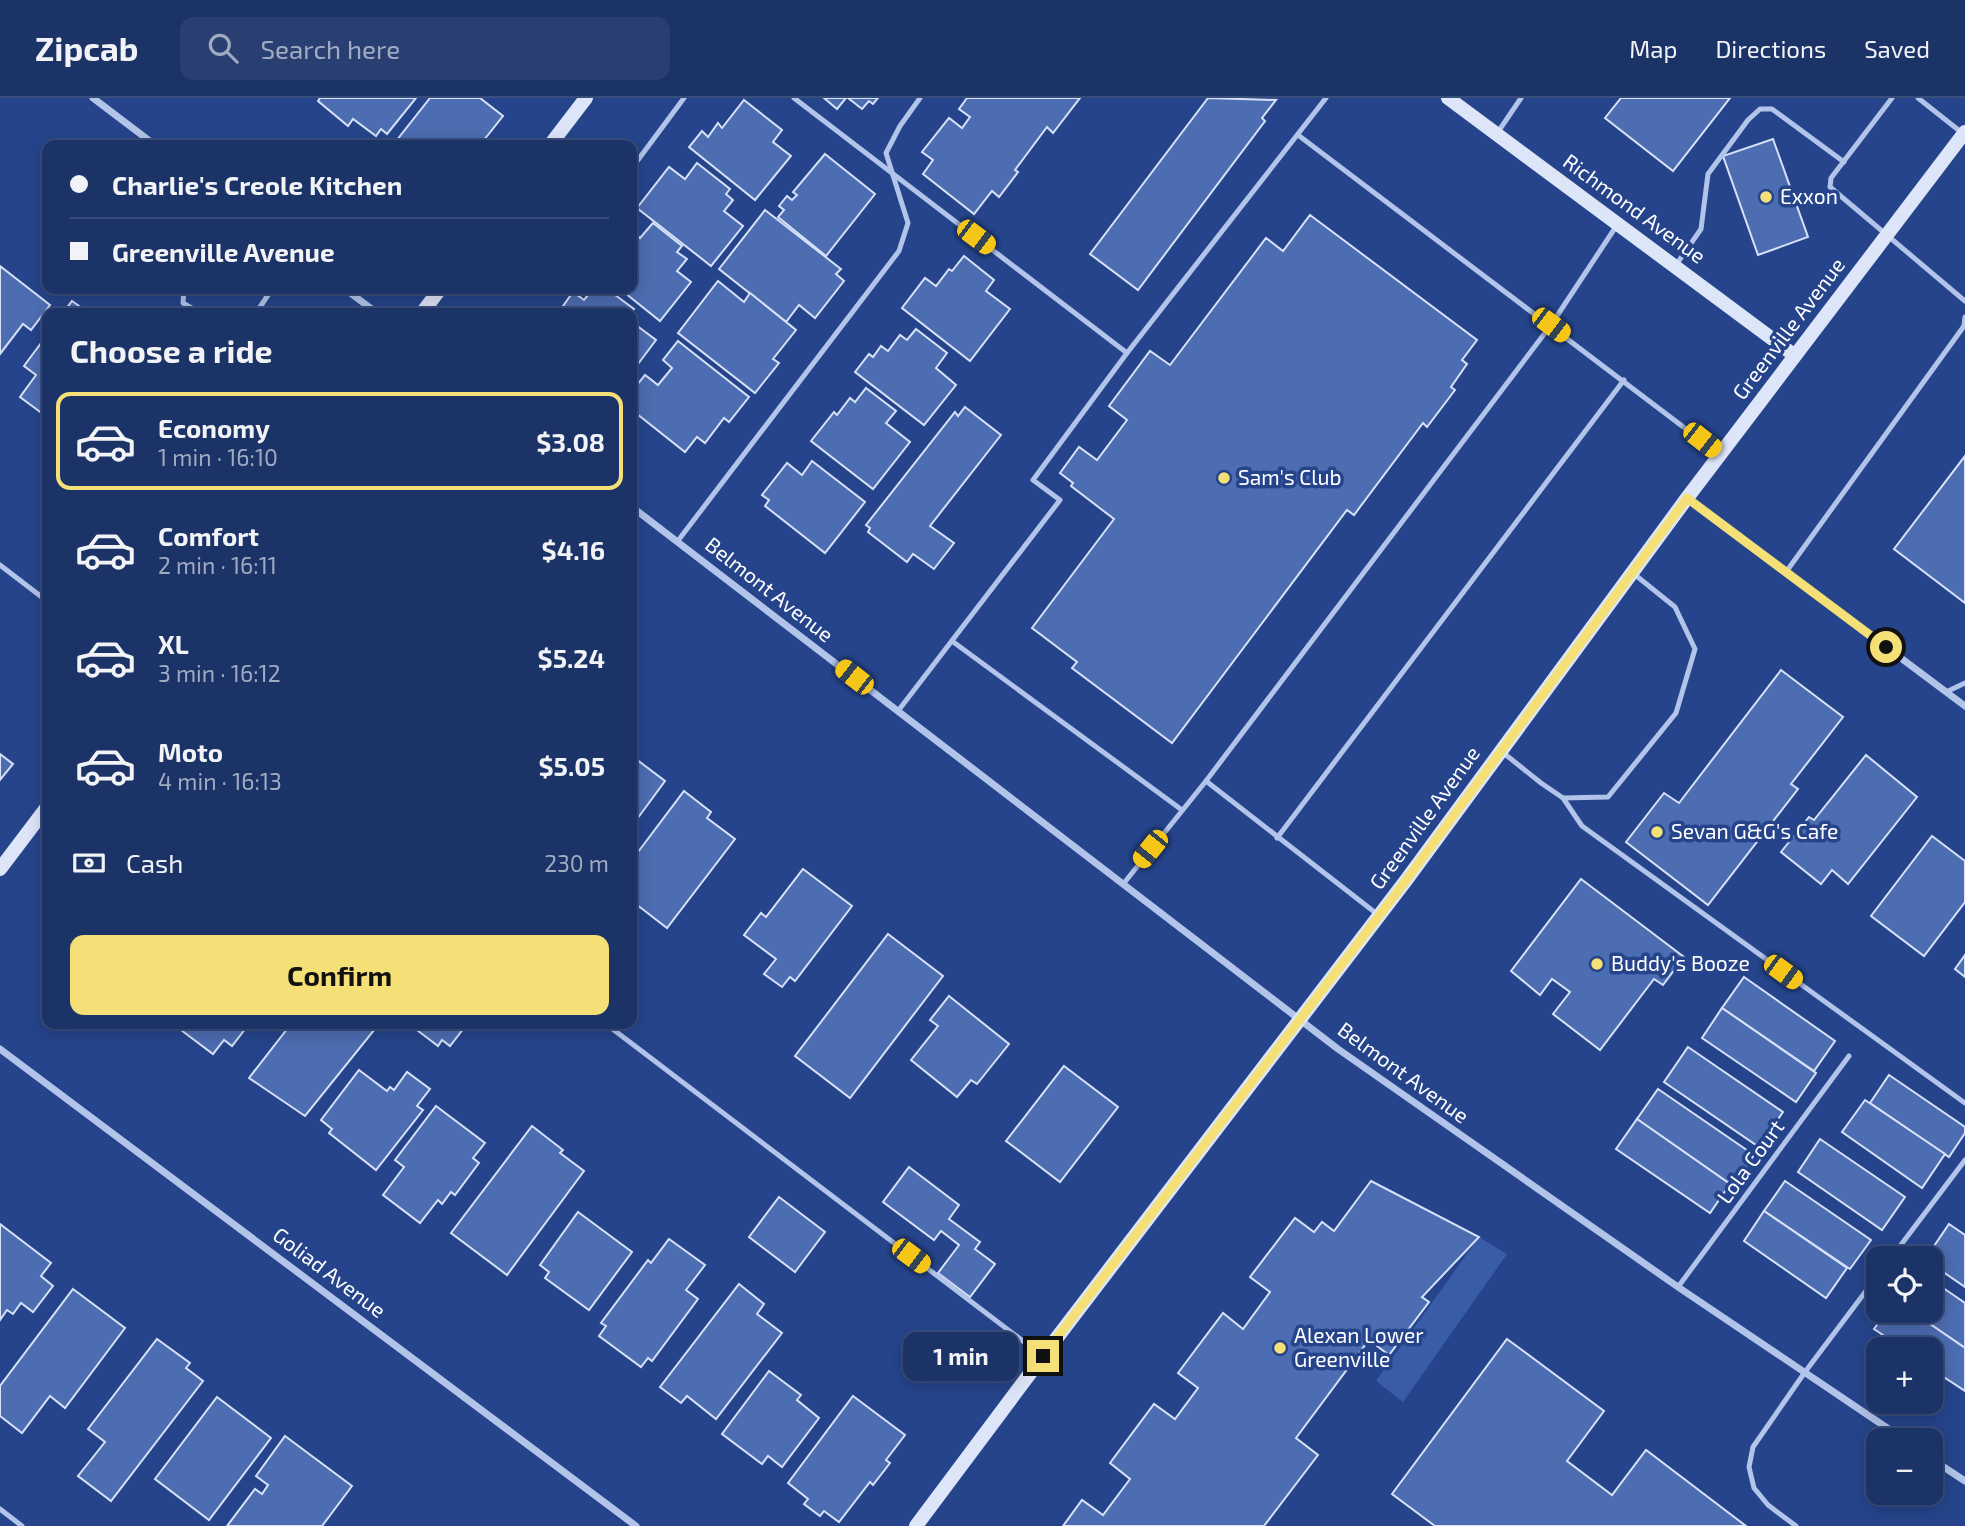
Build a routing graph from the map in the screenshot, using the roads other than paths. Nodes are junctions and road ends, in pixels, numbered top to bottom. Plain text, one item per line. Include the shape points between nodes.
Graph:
1 (93, 98) edge
2 (586, 98) edge
3 (684, 98) edge
4 (793, 98) edge
5 (920, 98) edge
6 (1326, 98) edge
7 (1448, 98) edge
8 (1521, 98) edge
9 (1892, 98) edge
10 (1918, 98) edge
11 (1964, 133) edge
12 (1497, 134) junction
13 (1298, 135) junction
14 (148, 140) edge
15 (554, 140) edge
16 (637, 161) edge
17 (1844, 162) junction
18 (890, 170) junction
19 (1618, 224) junction
20 (1886, 235) junction
21 (1675, 266) junction
22 (184, 294) edge
23 (352, 294) edge
24 (1965, 301) edge
25 (192, 308) edge
26 (370, 308) edge
27 (1965, 317) edge
28 (1551, 325) junction
29 (1127, 353) junction
30 (1794, 355) junction
31 (1624, 380) junction
32 (1720, 454) junction
33 (1687, 498) junction
34 (637, 511) edge
35 (677, 542) junction
36 (0, 565) edge
37 (1786, 572) junction
38 (1632, 573) junction
39 (42, 596) edge
40 (952, 641) junction
41 (1965, 683) edge
42 (1947, 692) junction
43 (1965, 706) edge
44 (898, 711) junction
45 (1501, 751) junction
46 (1206, 781) junction
47 (1563, 798) junction
48 (1182, 810) junction
49 (42, 814) edge
50 (1278, 838) junction
51 (0, 870) edge
52 (1124, 883) junction
53 (1379, 916) junction
54 (1301, 1020) junction
55 (613, 1029) edge
56 (0, 1049) edge
57 (1849, 1056) dead end
58 (1965, 1103) edge
59 (1965, 1160) edge
60 (1900, 1246) edge
61 (1678, 1287) junction
62 (1866, 1291) edge
63 (1043, 1356) junction
64 (1805, 1372) junction
65 (1887, 1428) edge
66 (1943, 1467) edge
67 (1965, 1481) edge
68 (0, 1509) edge
69 (22, 1526) edge
70 (636, 1526) edge
71 (916, 1526) edge
72 (1796, 1526) edge

1 - 14 street
2 - 15 main road
3 - 16 lane
4 - 18 lane
5 - 18 lane via 886,153
6 - 13 lane
7 - 12 main road, Richmond Avenue
8 - 12 lane
9 - 17 lane
10 - 11 lane
11 - 20 main road, Greenville Avenue
12 - 19 main road, Richmond Avenue
13 - 28 lane
13 - 29 lane
17 - 20 lane via 1830,187
17 - 21 lane via 1772,109 1760,109 1708,174 1702,229
18 - 29 lane
18 - 35 lane via 908,223 899,251
19 - 21 main road, Richmond Avenue
19 - 28 lane
20 - 24 lane
20 - 30 main road, Greenville Avenue
21 - 30 main road, Richmond Avenue
22 - 25 lane via 183,303
23 - 26 street
27 - 37 lane via 1964,326
28 - 31 lane
28 - 46 lane
29 - 40 lane via 1033,480 1060,500
30 - 32 main road, Greenville Avenue
31 - 32 lane
31 - 50 lane
32 - 33 main road, Greenville Avenue
33 - 37 street
33 - 38 main road, Greenville Avenue
34 - 35 street, Belmont Avenue
35 - 44 street, Belmont Avenue
36 - 39 lane
37 - 42 street
38 - 45 main road, Greenville Avenue
38 - 47 lane via 1675,607 1695,649 1676,713 1608,797
40 - 44 lane
40 - 48 lane
41 - 42 lane
42 - 43 street
44 - 52 street, Belmont Avenue
45 - 47 lane
45 - 53 main road, Greenville Avenue
46 - 48 lane
46 - 50 lane
47 - 58 lane via 1582,827
48 - 52 lane
49 - 51 main road
50 - 53 lane
52 - 54 street, Belmont Avenue
53 - 54 main road, Greenville Avenue
54 - 61 street, Belmont Avenue
54 - 63 main road, Greenville Avenue
55 - 63 lane
56 - 70 street, Goliad Avenue
57 - 61 lane, Lola Court
59 - 60 lane
61 - 64 street, Belmont Avenue
62 - 64 lane
63 - 71 main road, Greenville Avenue
64 - 65 street, Belmont Avenue
64 - 72 lane via 1754,1447 1749,1467 1754,1488
66 - 67 street
68 - 69 lane

